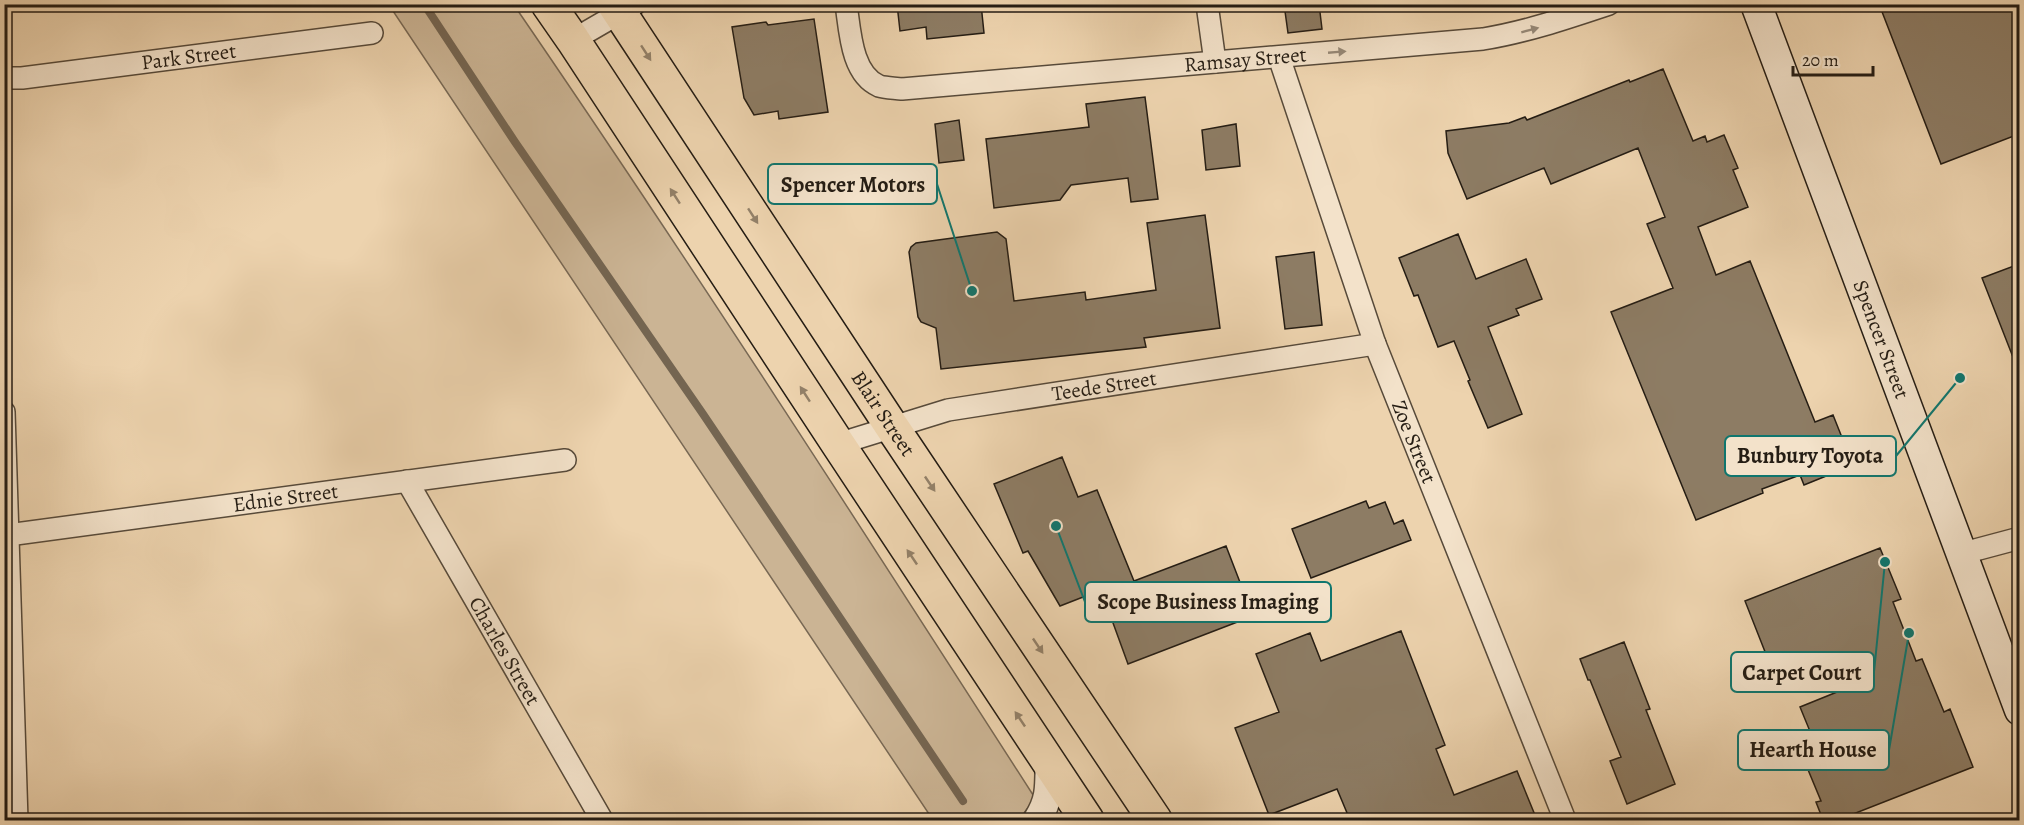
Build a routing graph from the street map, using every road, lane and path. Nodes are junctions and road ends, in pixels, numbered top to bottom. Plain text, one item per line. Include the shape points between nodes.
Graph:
1 (548, 4) edge
2 (846, 4) edge
3 (1207, 4) edge
4 (1609, 4) edge
5 (1756, 4) edge
6 (623, 7) edge
7 (372, 33) dead end
8 (573, 40) junction
9 (1279, 57) junction
10 (1215, 62) junction
11 (4, 78) edge
12 (1375, 344) junction
13 (4, 412) edge
14 (892, 427) junction
15 (838, 444) junction
16 (565, 460) dead end
17 (407, 481) junction
18 (8, 536) junction
19 (2019, 538) edge
20 (1960, 554) junction
21 (2019, 710) edge
22 (1049, 763) junction
23 (1144, 817) edge
24 (17, 820) edge
25 (602, 820) edge
26 (1037, 820) edge
27 (1088, 820) edge
28 (1565, 820) edge

1 - 8 main road
2 - 10 street, Ramsay Street via 861,70 879,86 902,89
3 - 10 street
9 -> 4 street, Ramsay Street via 1511,35
5 - 20 main road, Spencer Street
6 - 8 street
6 -> 14 main road, Blair Street
7 - 11 street, Park Street
15 -> 8 main road
9 - 10 street, Ramsay Street
9 - 12 street, Zoe Street
12 - 14 street, Teede Street via 948,410
12 - 28 street, Zoe Street
13 - 18 street
14 - 15 street, Teede Street
14 -> 23 main road, Blair Street
22 -> 15 main road
16 - 17 street, Ednie Street
17 - 18 street, Ednie Street
17 - 25 street, Charles Street
18 - 24 street
19 - 20 street
20 - 21 main road, Spencer Street
22 - 26 street via 1047,799
22 - 27 main road

